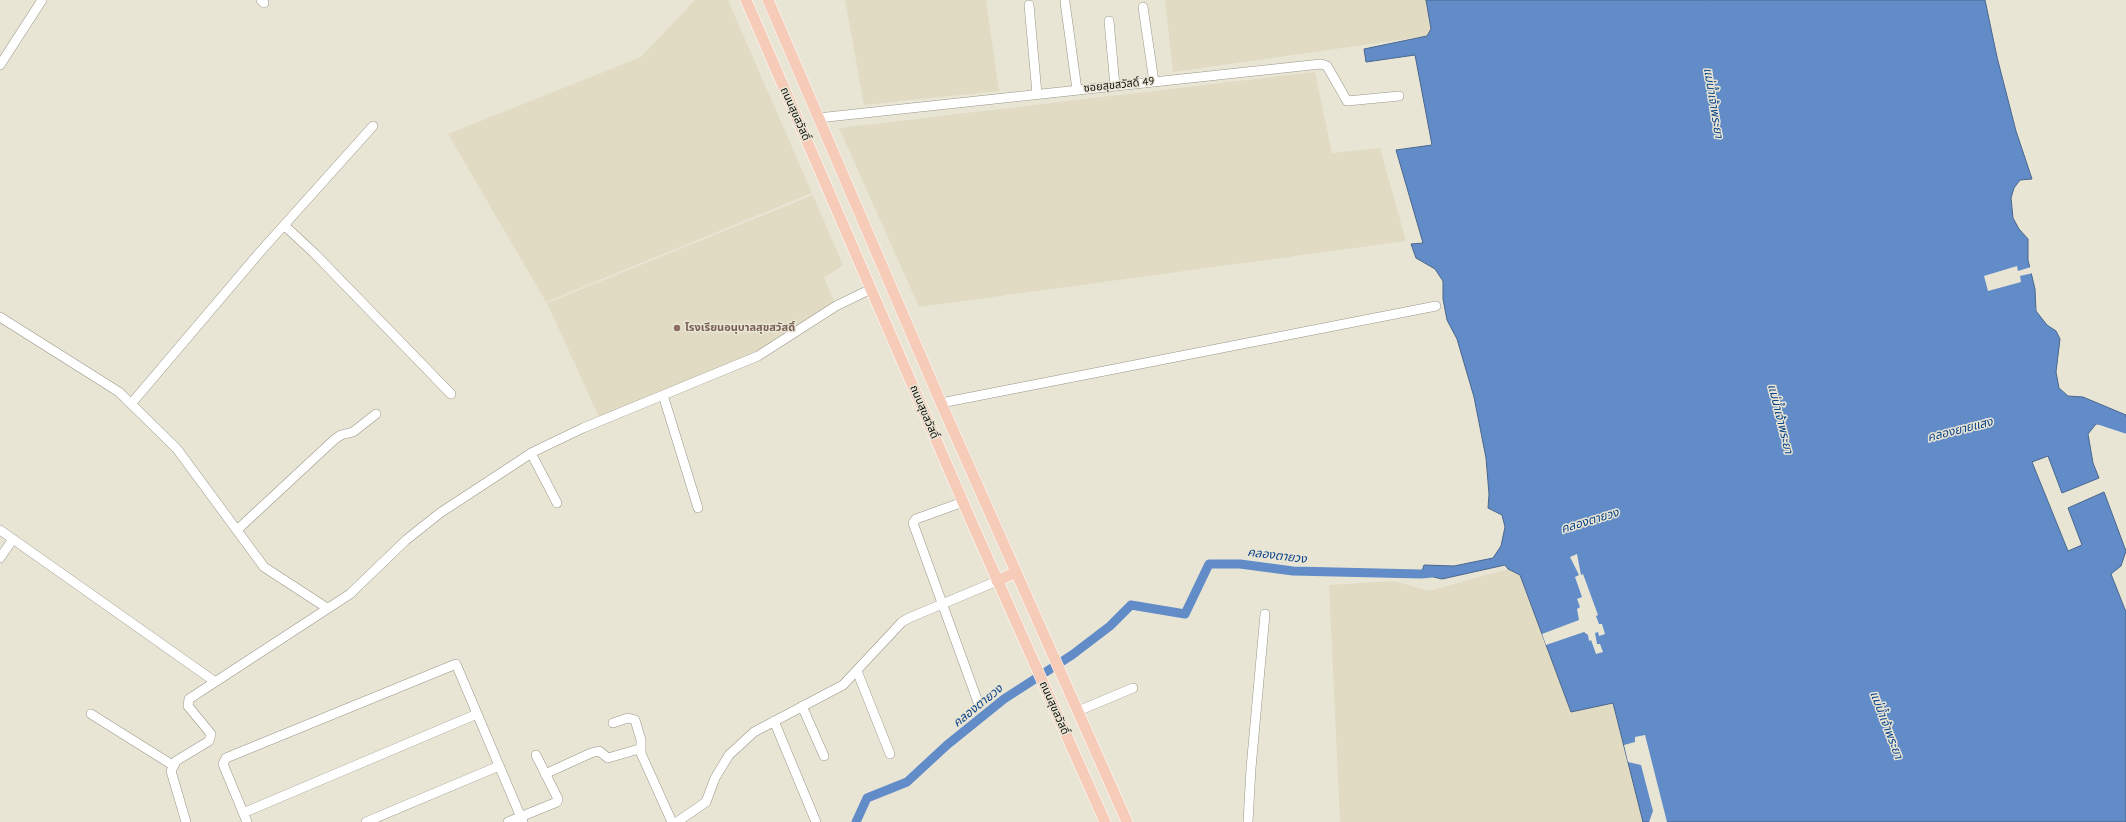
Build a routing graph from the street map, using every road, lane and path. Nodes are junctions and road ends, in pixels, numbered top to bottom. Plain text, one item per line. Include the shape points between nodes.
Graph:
1 (42, 0) edge
2 (746, 0) edge
3 (768, 0) edge
4 (1065, 2) dead end
5 (1029, 5) dead end
6 (1143, 7) dead end
7 (1109, 21) dead end
8 (0, 65) edge
9 (1154, 82) junction
10 (1115, 86) junction
11 (1077, 90) junction
12 (1037, 94) junction
13 (1399, 96) dead end
14 (818, 118) junction
15 (373, 126) dead end
16 (285, 226) junction
17 (871, 289) junction
18 (1436, 306) dead end
19 (0, 317) edge
20 (451, 394) dead end
21 (663, 395) junction
22 (941, 403) junction
23 (131, 404) junction
24 (376, 414) dead end
25 (531, 453) junction
26 (963, 502) junction
27 (557, 503) dead end
28 (698, 508) dead end
29 (0, 530) edge
30 (237, 530) junction
31 (13, 539) junction
32 (0, 558) edge
33 (1016, 572) junction
34 (997, 581) junction
35 (942, 604) junction
36 (327, 608) junction
37 (1265, 614) dead end
38 (858, 671) junction
39 (214, 681) junction
40 (1133, 688) dead end
41 (979, 705) dead end
42 (802, 706) junction
43 (1078, 711) junction
44 (91, 714) dead end
45 (477, 714) junction
46 (774, 721) junction
47 (613, 723) dead end
48 (641, 752) junction
49 (890, 754) dead end
50 (536, 756) dead end
51 (824, 756) dead end
52 (174, 766) junction
53 (499, 766) junction
54 (545, 774) junction
55 (243, 813) junction
56 (522, 819) edge
57 (186, 822) edge
58 (247, 822) edge
59 (366, 822) edge
60 (508, 822) edge
61 (672, 822) edge
62 (677, 822) edge
63 (816, 822) edge
64 (1105, 822) edge
65 (1127, 822) edge
66 (1248, 822) edge

1 - 8 street
2 - 17 main road, ถนนสุขสวัสดิ์
3 - 14 main road, ถนนสุขสวัสดิ์
4 - 11 street
5 - 12 street
6 - 9 street
7 - 10 street
9 - 10 street, ซอยสุขสวัสดิ์ 49
9 - 13 street, ซอยสุขสวัสดิ์ 49 via 1321,64 1327,66 1347,101
10 - 11 street, ซอยสุขสวัสดิ์ 49
11 - 12 street, ซอยสุขสวัสดิ์ 49
12 - 14 street, ซอยสุขสวัสดิ์ 49
14 - 22 main road, ถนนสุขสวัสดิ์
15 - 16 street
16 - 20 street
16 - 23 street via 254,258
17 - 21 street via 836,306 758,356
17 - 26 main road, ถนนสุขสวัสดิ์
18 - 22 street
19 - 23 street via 111,385
21 - 25 street
21 - 28 street
22 - 33 main road, ถนนสุขสวัสดิ์
23 - 30 street via 177,449
24 - 30 street via 353,432 335,439
25 - 27 street
25 - 36 street via 440,513 406,540 350,594
26 - 34 main road, ถนนสุขสวัสดิ์
26 - 35 street via 916,519 913,523
29 - 31 street
30 - 36 street via 264,567
31 - 32 street
31 - 39 street
33 - 34 main road
33 - 43 main road, ถนนสุขสวัสดิ์
34 - 35 street
34 - 64 main road, ถนนสุขสวัสดิ์
35 - 38 street via 902,622
35 - 41 street
36 - 39 street
37 - 66 street
38 - 42 street via 843,685
38 - 49 street
39 - 52 street via 189,699 188,706 211,734 209,741 184,755
40 - 43 street
42 - 46 street
42 - 51 street
43 - 65 main road, ถนนสุขสวัสดิ์
44 - 52 street
45 - 53 street
45 - 55 street
45 - 55 street via 459,667 453,664 226,758 223,764
46 - 62 street via 740,743 721,767 706,802
46 - 63 street
47 - 48 street via 628,718 635,720 641,740
48 - 54 street via 636,749 608,758 599,751
48 - 61 street
50 - 54 street
52 - 57 street via 171,771
53 - 56 street
53 - 59 street
54 - 56 street via 558,799 557,802
55 - 58 street
56 - 60 street

